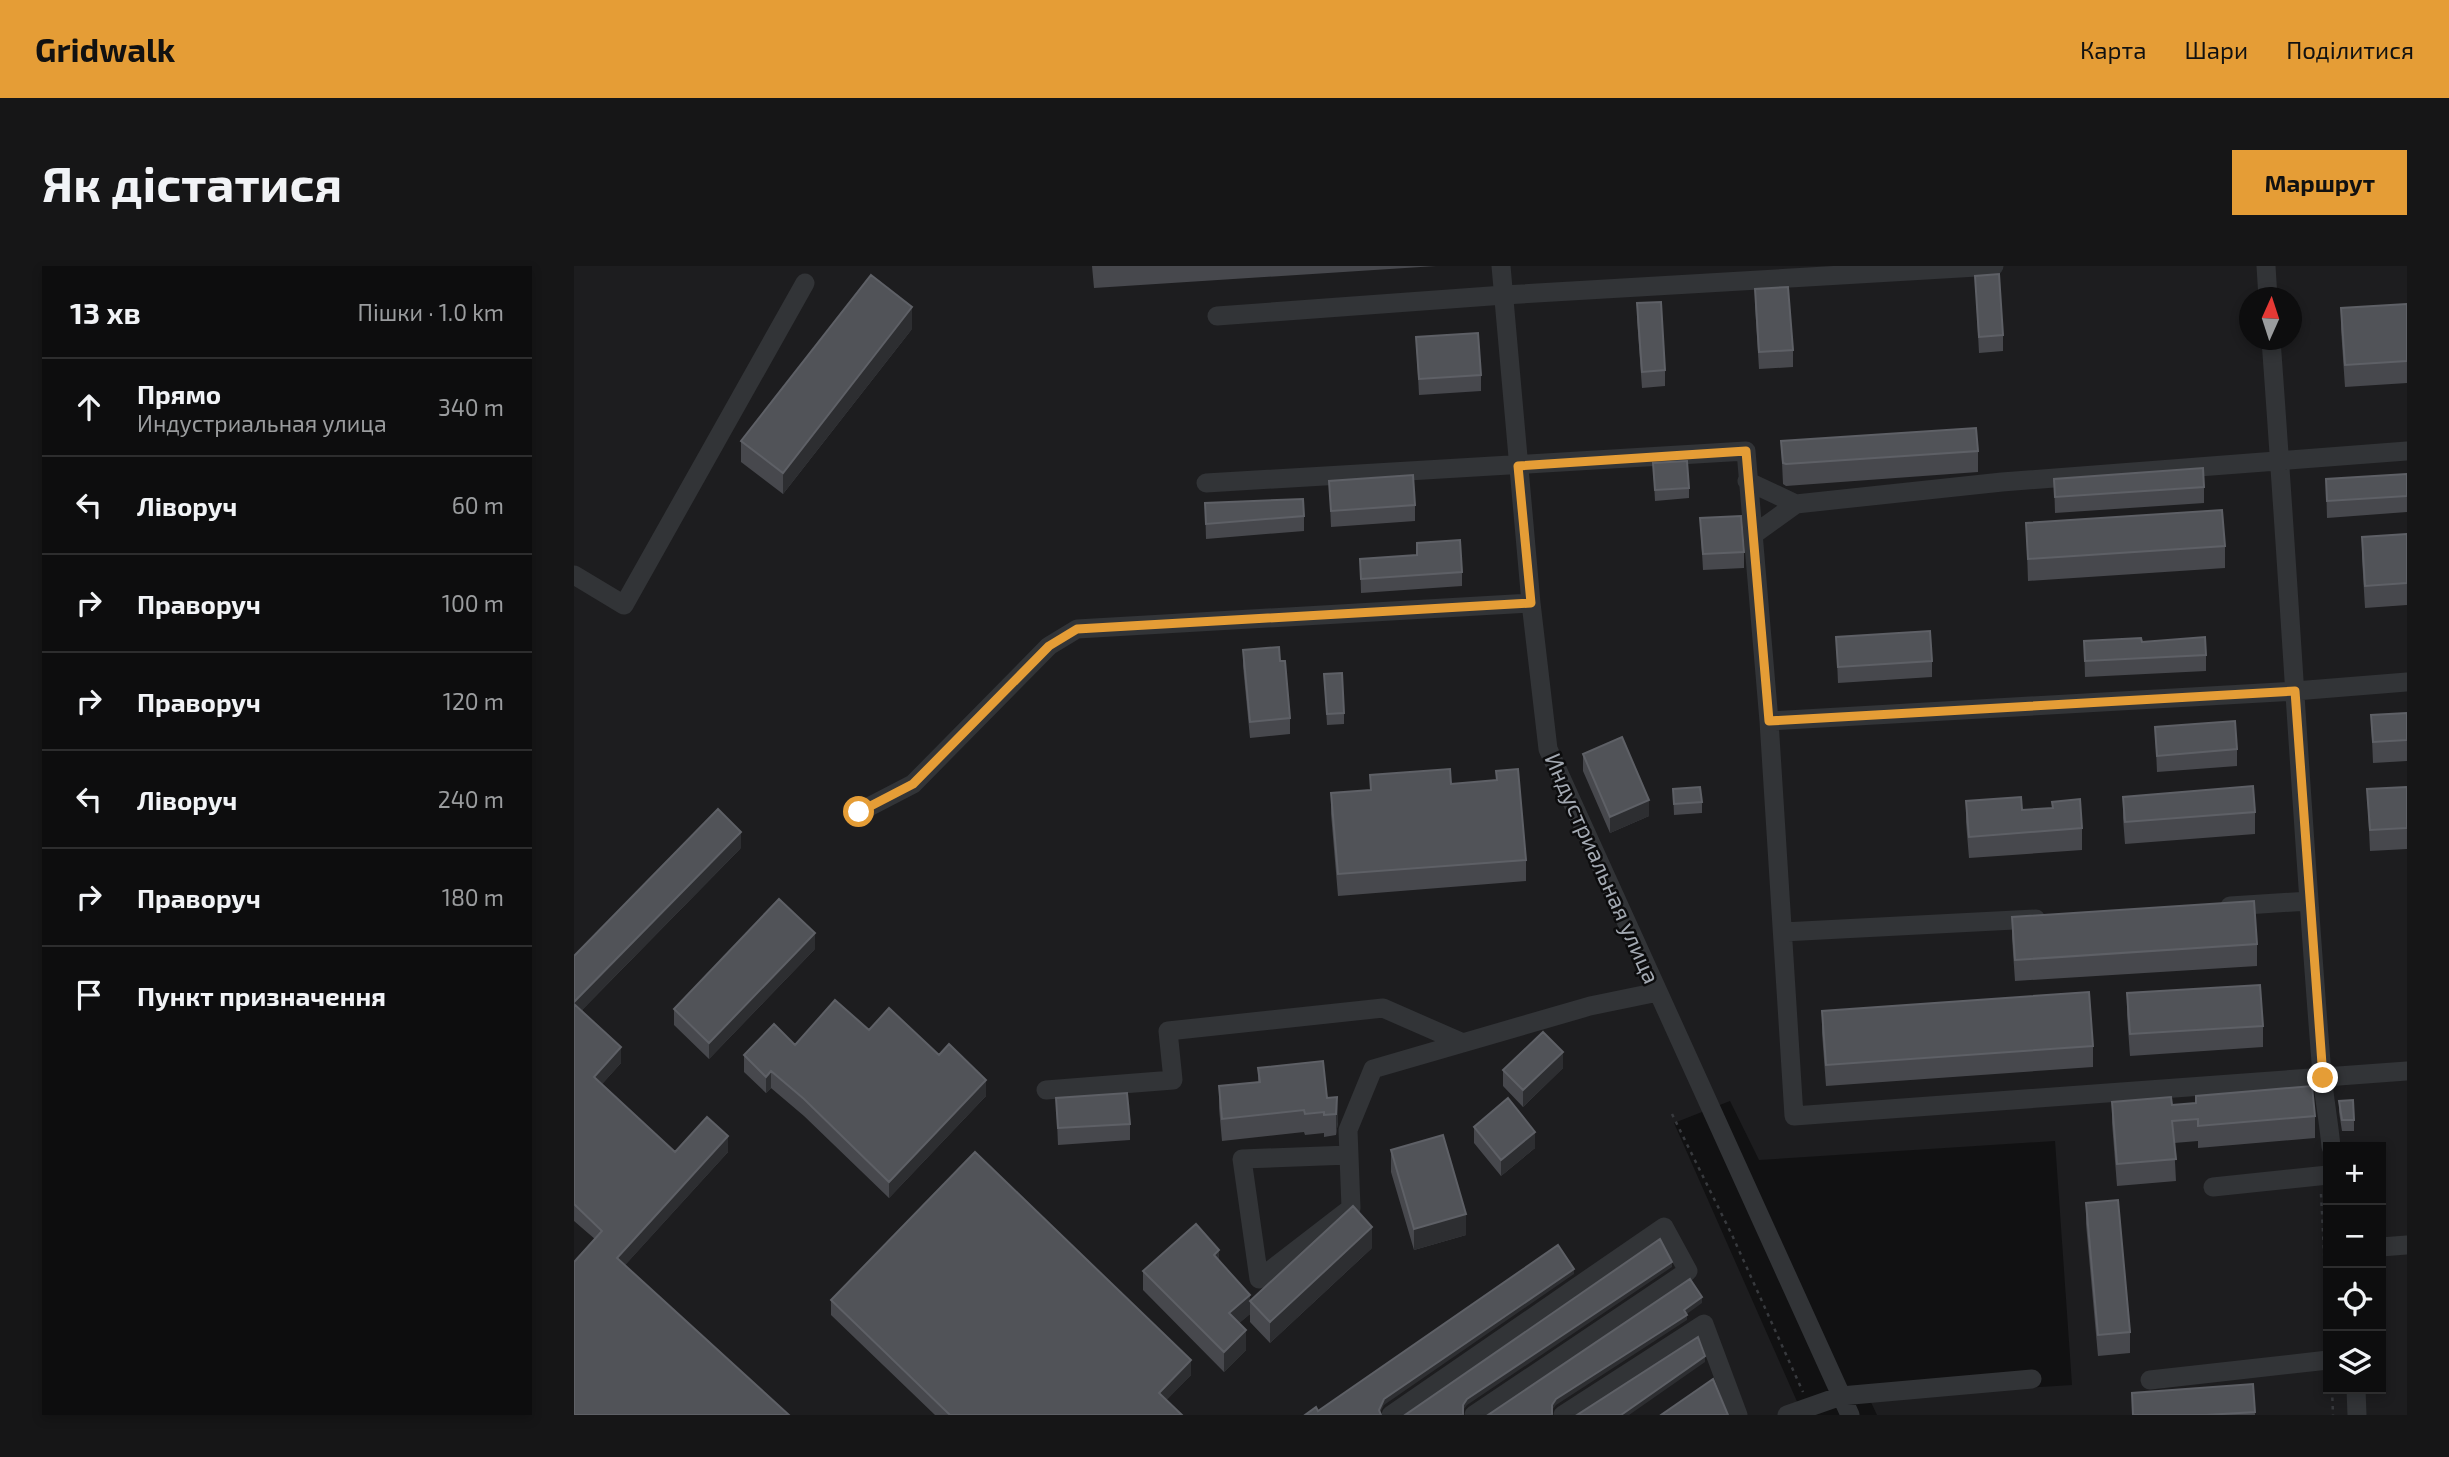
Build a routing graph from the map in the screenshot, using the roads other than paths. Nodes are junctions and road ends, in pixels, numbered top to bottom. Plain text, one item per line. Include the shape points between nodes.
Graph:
1 (1500, 266) edge
2 (1994, 266) edge
3 (2266, 266) edge
4 (1736, 274) edge
5 (805, 283) dead end
6 (2267, 287) edge
7 (1504, 295) junction
8 (1217, 316) dead end
9 (2272, 350) edge
10 (2407, 451) edge
11 (2281, 459) junction
12 (1518, 466) junction
13 (1747, 481) junction
14 (1206, 483) dead end
15 (1796, 503) junction
16 (1753, 535) junction
17 (574, 575) edge
18 (1531, 603) junction
19 (2407, 682) edge
20 (2295, 691) junction
21 (1769, 721) junction
22 (859, 812) dead end
23 (2309, 901) junction
24 (2214, 907) edge
25 (2052, 918) edge
26 (1783, 932) junction
27 (1658, 992) junction
28 (1463, 1043) junction
29 (2407, 1071) edge
30 (2323, 1078) junction
31 (1046, 1090) dead end
32 (2330, 1142) edge
33 (1349, 1154) junction
34 (2323, 1176) edge
35 (2213, 1187) dead end
36 (2407, 1245) edge
37 (2386, 1247) edge
38 (2323, 1361) edge
39 (2032, 1379) dead end
40 (2150, 1380) dead end
41 (2356, 1394) edge
42 (1841, 1396) junction
43 (1391, 1415) edge
44 (1474, 1415) edge
45 (1563, 1415) edge
46 (1738, 1415) edge
47 (1787, 1415) edge
48 (1850, 1415) edge
49 (2357, 1415) edge

1 - 7 street, Индустриальная улица
2 - 4 street
3 - 6 street
4 - 7 street
5 - 17 street via 624,605
7 - 8 street
7 - 12 street, Индустриальная улица
9 - 11 street
10 - 11 street
11 - 15 street
11 - 20 street
12 - 13 street via 1746,451
12 - 14 street
12 - 18 street, Индустриальная улица
13 - 15 street
13 - 16 street
15 - 16 street
16 - 21 street
18 - 22 street via 1077,629 1049,646 913,784
18 - 27 street, Индустриальная улица via 1548,749
19 - 20 street
20 - 21 street
20 - 23 street
21 - 26 street
23 - 24 street
23 - 30 street
25 - 26 street
26 - 30 street via 1794,1116
27 - 28 street via 1590,1006
27 - 42 street, Индустриальная улица
28 - 31 street via 1383,1008 1168,1031 1173,1080
28 - 33 street via 1373,1069 1348,1130
29 - 30 street
30 - 32 street
33 - 33 street via 1350,1208 1259,1279 1242,1159
34 - 35 street
36 - 37 street
38 - 40 street
39 - 42 street
41 - 49 street
42 - 47 street
42 - 48 street, Индустриальная улица
43 - 44 street via 1664,1227 1688,1271
45 - 46 street via 1704,1325

